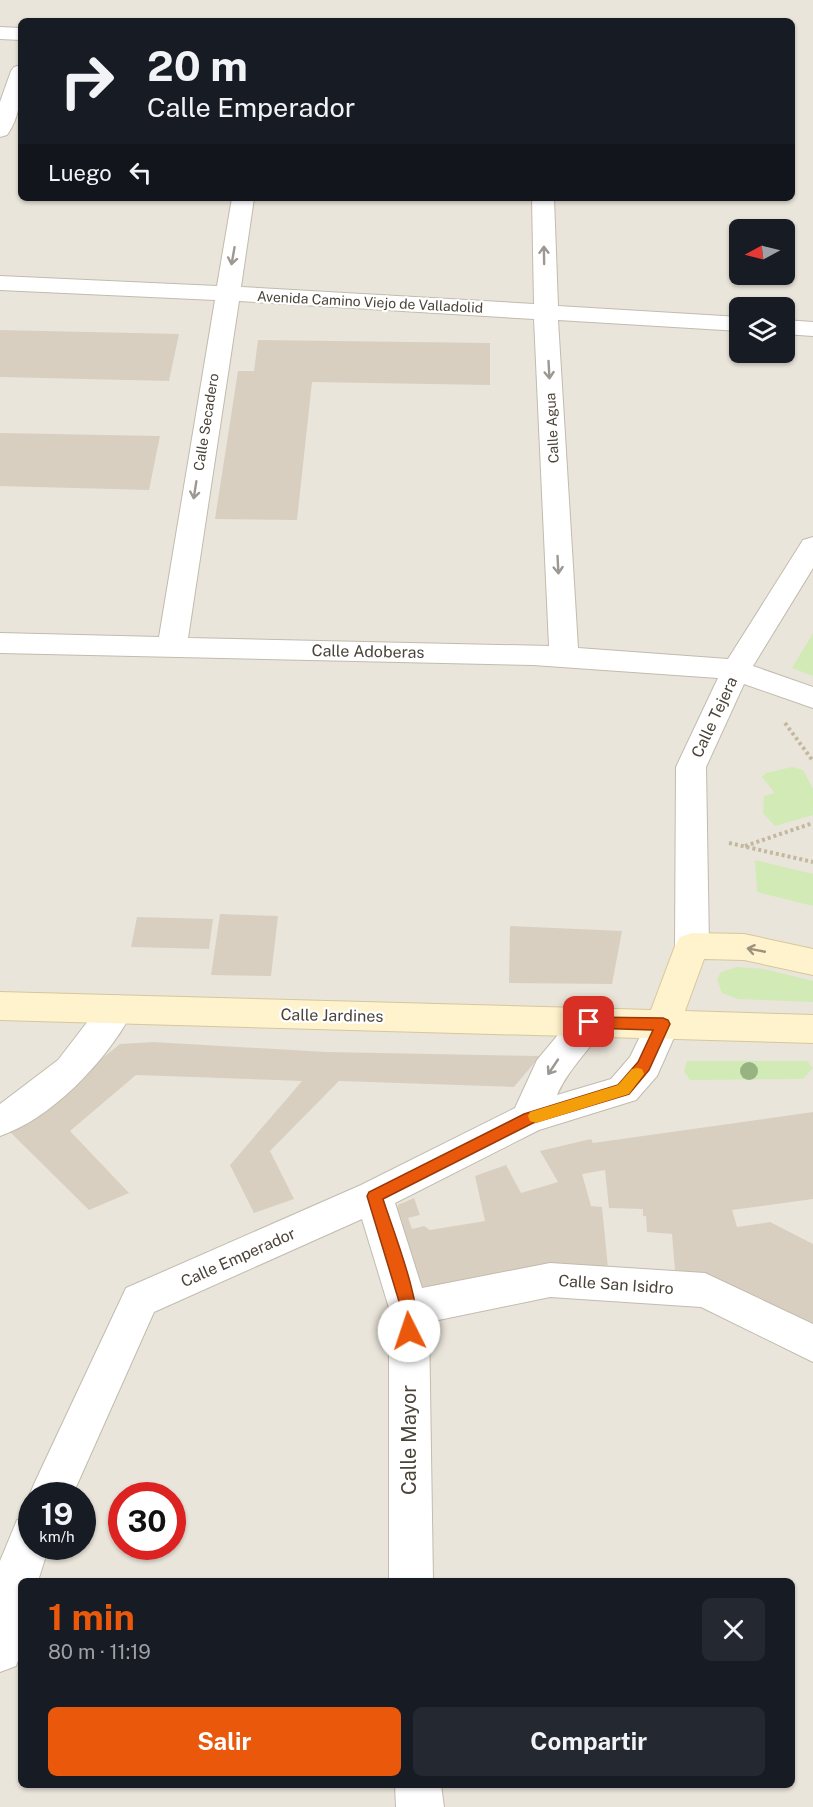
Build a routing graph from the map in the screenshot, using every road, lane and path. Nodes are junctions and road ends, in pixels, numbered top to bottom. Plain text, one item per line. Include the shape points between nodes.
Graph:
1 (0, 33) edge
2 (18, 34) edge
3 (18, 80) edge
4 (0, 131) edge
5 (242, 201) edge
6 (543, 201) edge
7 (0, 283) edge
8 (226, 294) junction
9 (546, 312) junction
10 (729, 323) edge
11 (795, 328) edge
12 (813, 329) edge
13 (813, 546) edge
14 (0, 643) edge
15 (172, 646) junction
16 (565, 657) junction
17 (736, 670) junction
18 (813, 698) edge
19 (813, 823) edge
20 (691, 834) junction
21 (744, 846) junction
22 (813, 862) edge
23 (692, 946) junction
24 (813, 962) edge
25 (0, 1006) edge
26 (117, 1009) junction
27 (589, 1022) junction
28 (663, 1024) junction
29 (813, 1029) edge
30 (529, 1118) junction
31 (0, 1121) edge
32 (374, 1196) junction
33 (409, 1308) junction
34 (813, 1344) edge
35 (56, 1482) edge
36 (22, 1560) edge
37 (411, 1578) edge
38 (0, 1650) edge
39 (418, 1788) edge
40 (420, 1807) edge

1 - 2 street
3 - 4 street
5 -> 8 street, Calle Secadero
9 -> 6 street, Calle Agua
7 - 8 street, Avenida Camino Viejo de Valladolid
8 - 9 street, Avenida Camino Viejo de Valladolid
8 -> 15 street, Calle Secadero
9 - 10 street, Avenida Camino Viejo de Valladolid
9 -> 16 street, Calle Agua
11 - 12 street
13 - 17 street, Calle Tejera
14 - 15 street, Calle Adoberas
15 - 16 street, Calle Adoberas
16 - 17 street, Calle Adoberas
17 - 18 street, Calle Adoberas
17 - 20 street, Calle Tejera via 691,767
19 - 21 path
20 - 21 path
20 - 23 street, Calle Tejera
21 - 22 path
24 -> 23 main road via 744,947
23 - 28 main road
25 - 26 main road, Calle Jardines
26 - 27 main road, Calle Jardines
26 - 31 street via 71,1070
27 - 28 main road, Calle Jardines
27 -> 30 street via 550,1070
28 - 29 main road, Calle Jardines
28 - 30 street, Calle Emperador via 644,1066 623,1090
30 - 32 street, Calle Emperador
32 - 33 street, Calle Mayor
32 - 35 street, Calle Emperador via 140,1300
33 - 34 street, Calle San Isidro via 550,1280 705,1290
33 - 37 street, Calle Mayor
36 - 38 street
39 - 40 street

